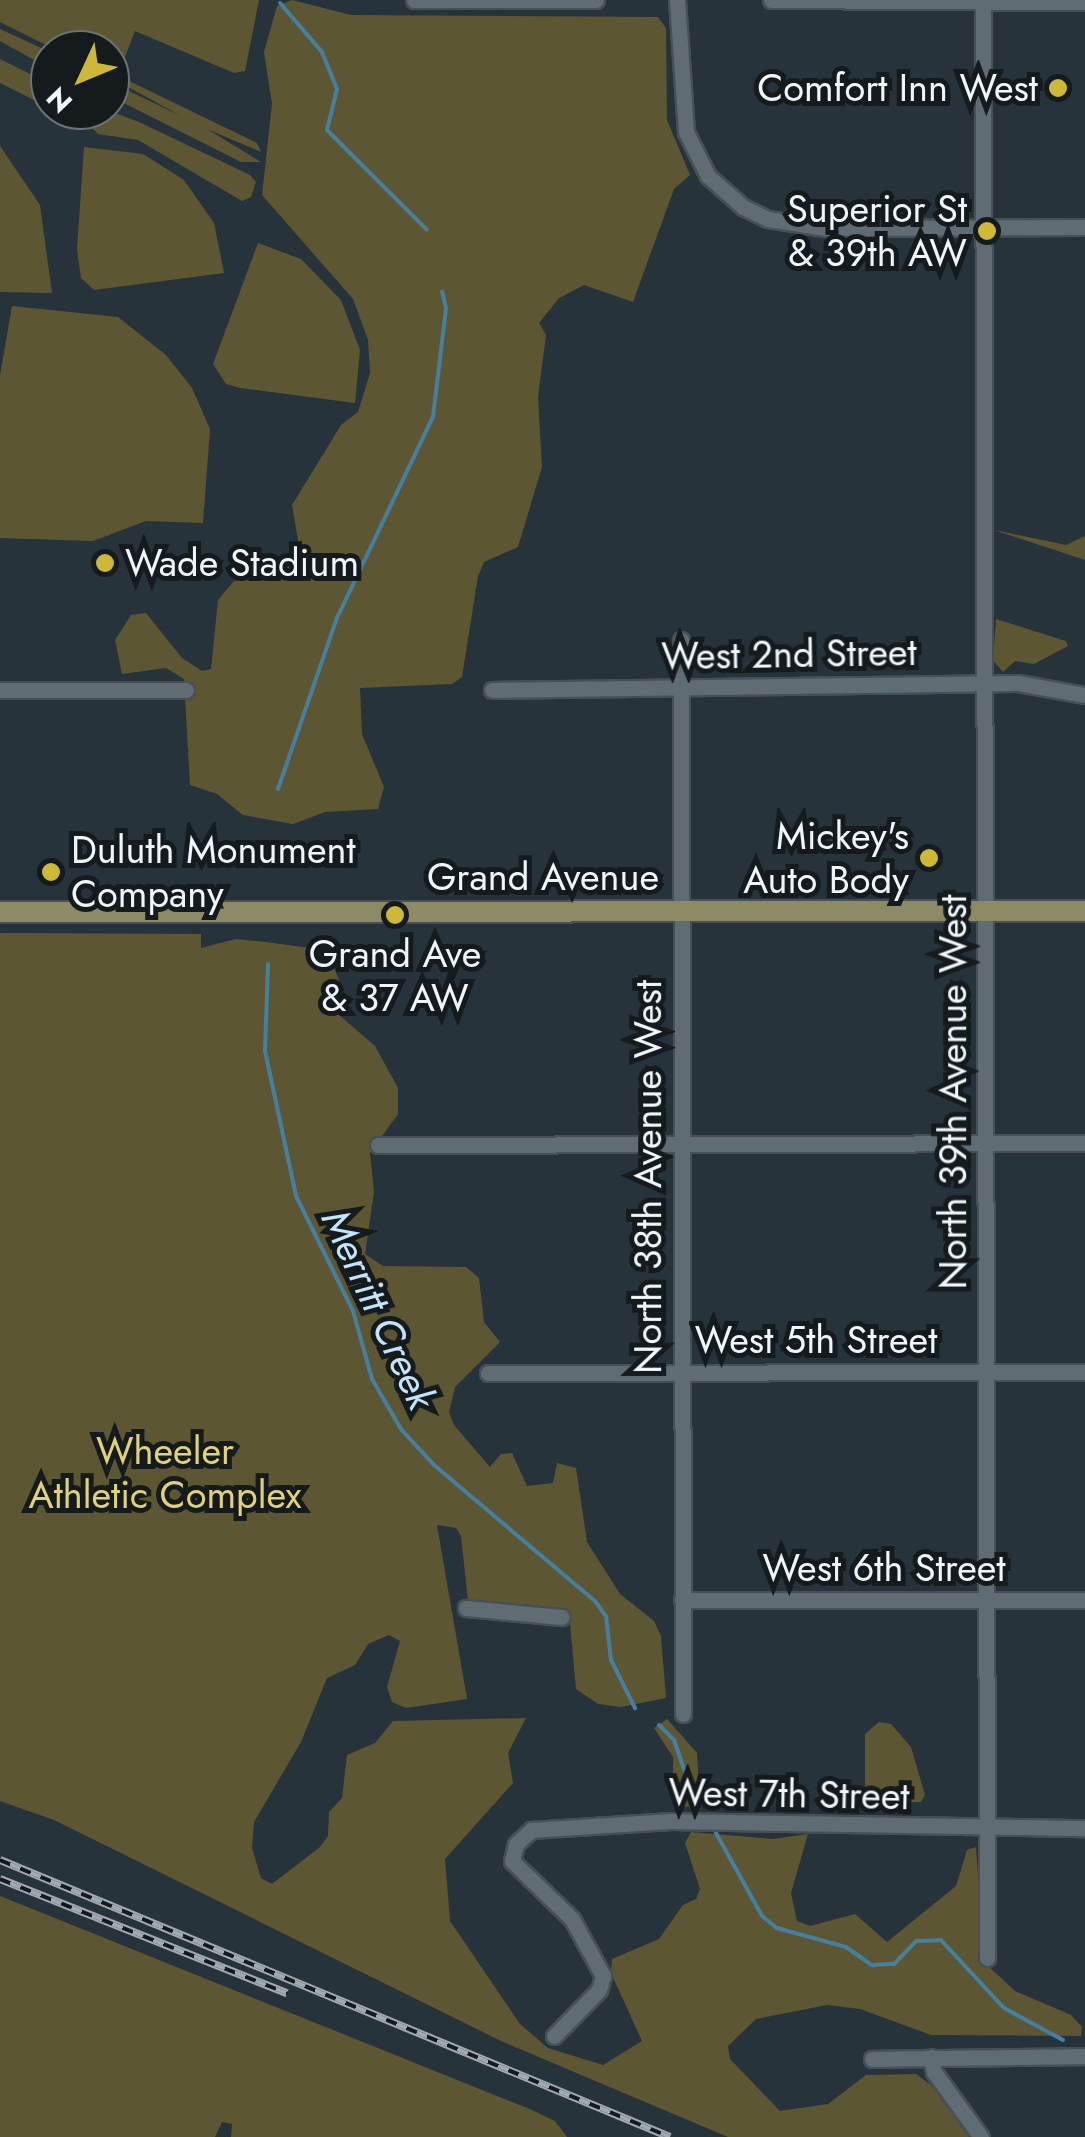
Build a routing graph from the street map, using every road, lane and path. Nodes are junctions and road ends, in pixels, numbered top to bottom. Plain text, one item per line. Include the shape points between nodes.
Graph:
1 (414, 0) edge
2 (596, 0) edge
3 (677, 0) edge
4 (771, 0) edge
5 (524, 1) edge
6 (1085, 2) edge
7 (984, 3) junction
8 (983, 226) junction
9 (1085, 227) edge
10 (680, 640) dead end
11 (983, 682) junction
12 (0, 690) edge
13 (186, 690) dead end
14 (492, 690) dead end
15 (680, 690) junction
16 (1085, 695) edge
17 (986, 911) junction
18 (1085, 911) edge
19 (0, 912) edge
20 (679, 912) junction
21 (985, 1143) junction
22 (1085, 1143) edge
23 (378, 1145) dead end
24 (680, 1146) junction
25 (984, 1372) junction
26 (1085, 1372) edge
27 (488, 1373) dead end
28 (682, 1373) junction
29 (682, 1600) junction
30 (985, 1600) junction
31 (1085, 1600) edge
32 (466, 1608) dead end
33 (562, 1618) dead end
34 (683, 1714) dead end
35 (986, 1828) junction
36 (1085, 1828) edge
37 (987, 1958) dead end
38 (554, 2036) dead end
39 (1085, 2056) edge
40 (931, 2057) junction
41 (872, 2059) dead end
42 (981, 2137) edge

1 - 5 street
2 - 5 street
3 - 8 street via 686,132 725,193 768,219 796,226
4 - 7 street
6 - 7 street
7 - 8 street, North 39th Avenue West
8 - 9 street
8 - 11 street, North 39th Avenue West
10 - 15 street, North 38th Avenue West
11 - 15 street, West 2nd Street
11 - 16 street, West 2nd Street
11 - 17 street, North 39th Avenue West
12 - 13 street
14 - 15 street, West 2nd Street
15 - 20 street, North 38th Avenue West
17 - 18 main road, Grand Avenue
17 - 20 main road, Grand Avenue
17 - 21 street, North 39th Avenue West
19 - 20 main road, Grand Avenue
20 - 24 street, North 38th Avenue West
21 - 22 street
21 - 24 street
21 - 25 street, North 39th Avenue West
23 - 24 street
24 - 28 street, North 38th Avenue West
25 - 26 street, West 5th Street
25 - 28 street, West 5th Street
25 - 30 street, North 39th Avenue West
27 - 28 street, West 5th Street
28 - 29 street, North 38th Avenue West
29 - 30 street, West 6th Street
29 - 34 street, North 38th Avenue West
30 - 31 street, West 6th Street
30 - 35 street, North 39th Avenue West
32 - 33 street
35 - 36 street, West 7th Street
35 - 37 street, North 39th Avenue West
35 - 38 street, West 7th Street via 671,1821 623,1829 540,1828 522,1838 512,1861 572,1919 600,1962 600,1990
39 - 40 street
40 - 41 street
40 - 42 street via 934,2072

